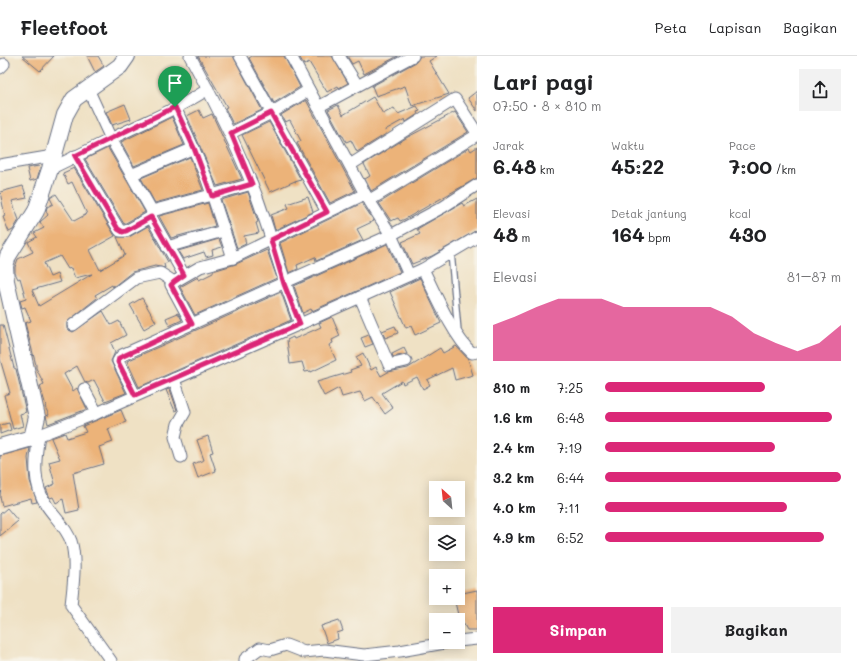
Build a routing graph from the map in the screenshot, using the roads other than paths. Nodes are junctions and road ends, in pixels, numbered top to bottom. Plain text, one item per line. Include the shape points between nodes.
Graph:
1 (127, 56) edge
2 (190, 56) edge
3 (240, 56) edge
4 (291, 56) edge
5 (340, 56) edge
6 (413, 56) edge
7 (357, 85) junction
8 (88, 89) junction
9 (208, 89) junction
10 (309, 90) junction
11 (175, 107) junction
12 (318, 107) junction
13 (271, 113) junction
14 (231, 133) junction
15 (477, 134) edge
16 (111, 138) junction
17 (194, 148) junction
18 (75, 156) junction
19 (52, 163) junction
20 (0, 165) edge
21 (350, 165) junction
22 (131, 175) junction
23 (252, 184) junction
24 (477, 185) edge
25 (212, 196) junction
26 (367, 197) junction
27 (327, 212) junction
28 (151, 214) junction
29 (223, 231) junction
30 (391, 235) junction
31 (477, 237) edge
32 (271, 240) junction
33 (167, 247) junction
34 (451, 252) junction
35 (232, 258) junction
36 (423, 269) junction
37 (184, 275) junction
38 (409, 275) junction
39 (174, 282) junction
40 (284, 284) junction
41 (360, 297) junction
42 (192, 324) junction
43 (300, 324) junction
44 (73, 325) dead end
45 (458, 336) junction
46 (477, 352) edge
47 (406, 362) dead end
48 (174, 379) junction
49 (84, 389) dead end
50 (135, 395) junction
51 (97, 413) junction
52 (35, 436) junction
53 (0, 447) edge
54 (181, 456) dead end
55 (477, 639) edge
56 (465, 640) edge
57 (429, 646) edge
58 (111, 661) edge
59 (245, 661) edge

1 - 8 street via 120,66
2 - 9 street
3 - 13 street
4 - 10 street
5 - 7 street
6 - 7 street
7 - 12 street
8 - 16 street
8 - 19 street via 74,99 64,116
9 - 11 street
9 - 14 street
10 - 12 street
10 - 13 street
11 - 16 street
11 - 17 street
12 - 21 street
13 - 14 street
13 - 27 street
14 - 23 street
15 - 21 street via 455,99
15 - 26 street
16 - 18 street
16 - 22 street
17 - 22 street
17 - 25 street
18 - 19 street
18 - 28 street via 120,231 126,231
19 - 20 street
19 - 52 street via 36,212 12,247 6,266 6,281 13,315 37,415
21 - 26 street
22 - 28 street
23 - 25 street
23 - 32 street
24 - 30 street via 443,208
25 - 28 street
25 - 29 street
26 - 27 street
26 - 30 street
27 - 32 street
28 - 33 street
29 - 33 street
29 - 35 street
30 - 38 street
30 - 40 street
31 - 34 street
32 - 35 street
32 - 40 street
33 - 37 street
34 - 36 street
34 - 45 lane
35 - 37 street
36 - 38 street
36 - 45 street
37 - 39 street
38 - 41 street
39 - 42 street via 171,285
39 - 44 street via 160,273 136,278
40 - 42 street
40 - 43 street
41 - 43 street
41 - 47 street via 389,366
42 - 50 street via 119,358 118,362
43 - 48 street
45 - 46 street via 472,353
48 - 50 street
48 - 54 street via 185,412 178,424 175,437
49 - 51 street
50 - 51 street
51 - 52 street
52 - 53 street
52 - 58 street via 34,473 46,505 71,543 71,605
55 - 56 street
57 - 59 street via 364,655 324,650 304,652 286,644 270,650 260,648

